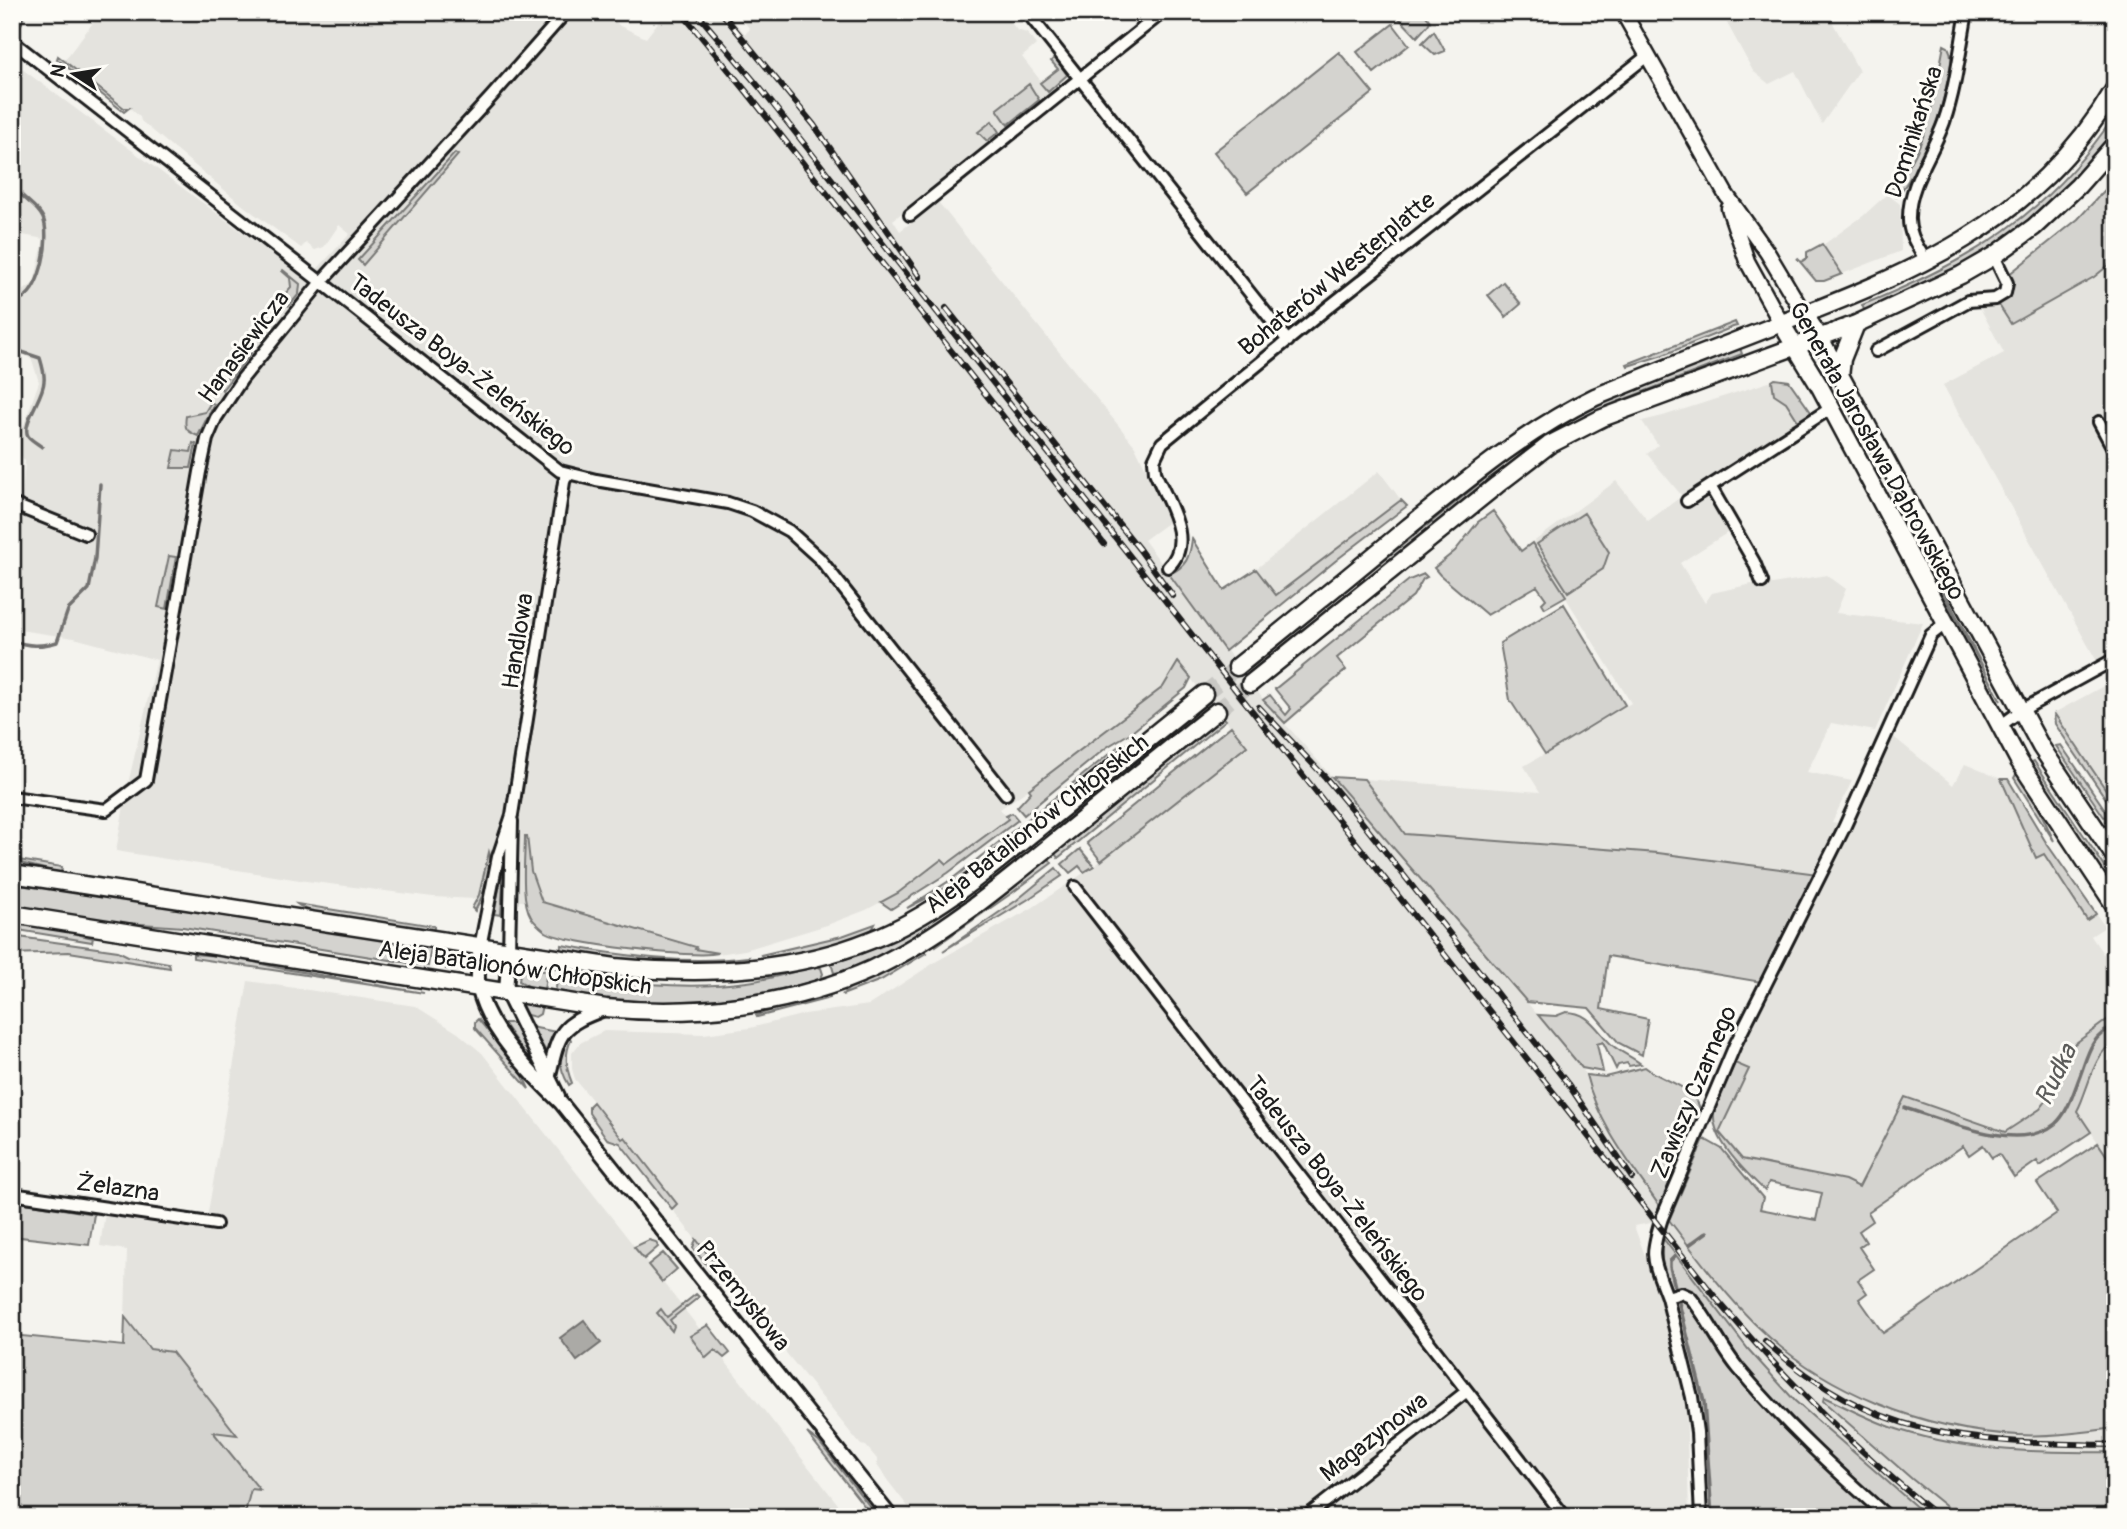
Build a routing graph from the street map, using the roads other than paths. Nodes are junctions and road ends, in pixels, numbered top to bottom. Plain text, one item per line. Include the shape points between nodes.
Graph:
1 (566, 12) edge
2 (1027, 12) edge
3 (1163, 12) edge
4 (1623, 12) edge
5 (1967, 12) edge
6 (12, 41) edge
7 (1647, 56) junction
8 (1080, 78) junction
9 (2115, 88) edge
10 (2115, 144) edge
11 (1724, 193) junction
12 (910, 215) dead end
13 (1994, 256) junction
14 (1926, 261) junction
15 (321, 282) junction
16 (1804, 314) junction
17 (1781, 323) junction
18 (1856, 324) junction
19 (1820, 338) junction
20 (1288, 341) junction
21 (1796, 347) junction
22 (1876, 351) dead end
23 (1840, 377) junction
24 (1831, 408) junction
25 (2099, 422) dead end
26 (2115, 452) edge
27 (568, 474) junction
28 (1710, 486) junction
29 (1687, 501) dead end
30 (12, 504) edge
31 (86, 534) dead end
32 (1168, 567) dead end
33 (1762, 582) dead end
34 (1945, 624) junction
35 (2115, 659) edge
36 (1237, 667) tunnel mouth
37 (1250, 684) tunnel mouth
38 (1204, 694) tunnel mouth
39 (2022, 710) junction
40 (1217, 711) tunnel mouth
41 (2000, 726) junction
42 (1006, 794) dead end
43 (12, 797) edge
44 (512, 816) junction
45 (2115, 857) edge
46 (12, 874) edge
47 (1075, 887) dead end
48 (2115, 906) edge
49 (12, 915) edge
50 (480, 947) junction
51 (509, 951) junction
52 (478, 987) junction
53 (506, 991) junction
54 (606, 1008) junction
55 (549, 1075) junction
56 (561, 1103) junction
57 (12, 1194) edge
58 (216, 1224) dead end
59 (1672, 1295) junction
60 (1467, 1391) junction
61 (891, 1517) edge
62 (1307, 1517) edge
63 (1565, 1517) edge
64 (1701, 1517) edge
65 (1888, 1517) edge

1 - 15 street, Hanasiewicza
2 - 8 street
3 - 8 street
4 - 7 main road, Generała Jarosława Dąbrowskiego
5 - 14 street, Dominikańska via 1950,103 1909,211 1912,237
6 - 15 street, Tadeusza Boya-Żeleńskiego
7 - 11 main road, Generała Jarosława Dąbrowskiego
7 - 20 street, Bohaterów Westerplatte
8 - 12 street
8 - 20 street
9 - 14 main road via 2081,137 2038,186 1986,227
10 - 13 main road via 2052,212
11 - 16 main road, Generała Jarosława Dąbrowskiego
11 - 17 main road, Generała Jarosława Dąbrowskiego via 1747,261
13 - 18 main road
13 - 22 street via 2007,283 2005,293 1968,301
14 - 16 main road
15 - 27 street, Tadeusza Boya-Żeleńskiego via 551,466
15 - 43 street, Hanasiewicza via 242,379 207,439 146,780 106,810
16 - 17 main road
16 - 19 main road, Generała Jarosława Dąbrowskiego
17 - 21 main road, Generała Jarosława Dąbrowskiego
17 - 36 main road via 1595,397 1534,429
18 - 19 main road
18 - 23 main road
19 - 21 main road
19 - 23 main road, Generała Jarosława Dąbrowskiego
20 - 32 street, Bohaterów Westerplatte via 1172,433 1157,451 1155,472 1181,538 1176,559
21 - 24 main road, Generała Jarosława Dąbrowskiego
21 - 37 main road via 1602,418 1559,439
23 - 39 main road, Generała Jarosława Dąbrowskiego
24 - 28 street
24 - 34 main road, Generała Jarosława Dąbrowskiego
25 - 26 street
27 - 42 street, Tadeusza Boya-Żeleńskiego via 728,503 789,531 820,559
27 - 44 street, Handlowa
28 - 29 street
28 - 33 street
30 - 31 street
34 - 41 main road, Generała Jarosława Dąbrowskiego
34 - 59 street, Zawiszy Czarnego via 1931,635 1843,828 1735,1045 1662,1218 1653,1254
35 - 39 street
38 - 51 main road, Aleja Batalionów Chłopskich via 981,875 916,919 858,945 783,965 713,972 625,968
39 - 41 street
39 - 45 main road, Generała Jarosława Dąbrowskiego via 2040,747
40 - 54 main road, Aleja Batalionów Chłopskich via 975,906 870,970 807,992 740,1006 653,1012
41 - 48 main road, Generała Jarosława Dąbrowskiego
44 - 50 street, Handlowa via 498,857
44 - 51 street, Handlowa
46 - 50 main road, Aleja Batalionów Chłopskich
47 - 60 street, Tadeusza Boya-Żeleńskiego
49 - 52 main road, Aleja Batalionów Chłopskich
50 - 51 main road, Aleja Batalionów Chłopskich
50 - 52 street
51 - 53 street
52 - 53 main road, Aleja Batalionów Chłopskich
52 - 56 street, Przemysłowa via 498,1030
53 - 54 main road, Aleja Batalionów Chłopskich
53 - 55 street, Przemysłowa
54 - 55 street via 566,1027
55 - 56 street, Przemysłowa
56 - 61 street, Przemysłowa
57 - 58 street, Żelazna
59 - 64 street via 1692,1397
59 - 65 street, Zawiszy Czarnego via 1690,1297 1725,1351 1768,1402
60 - 62 street, Magazynowa
60 - 63 street, Tadeusza Boya-Żeleńskiego

